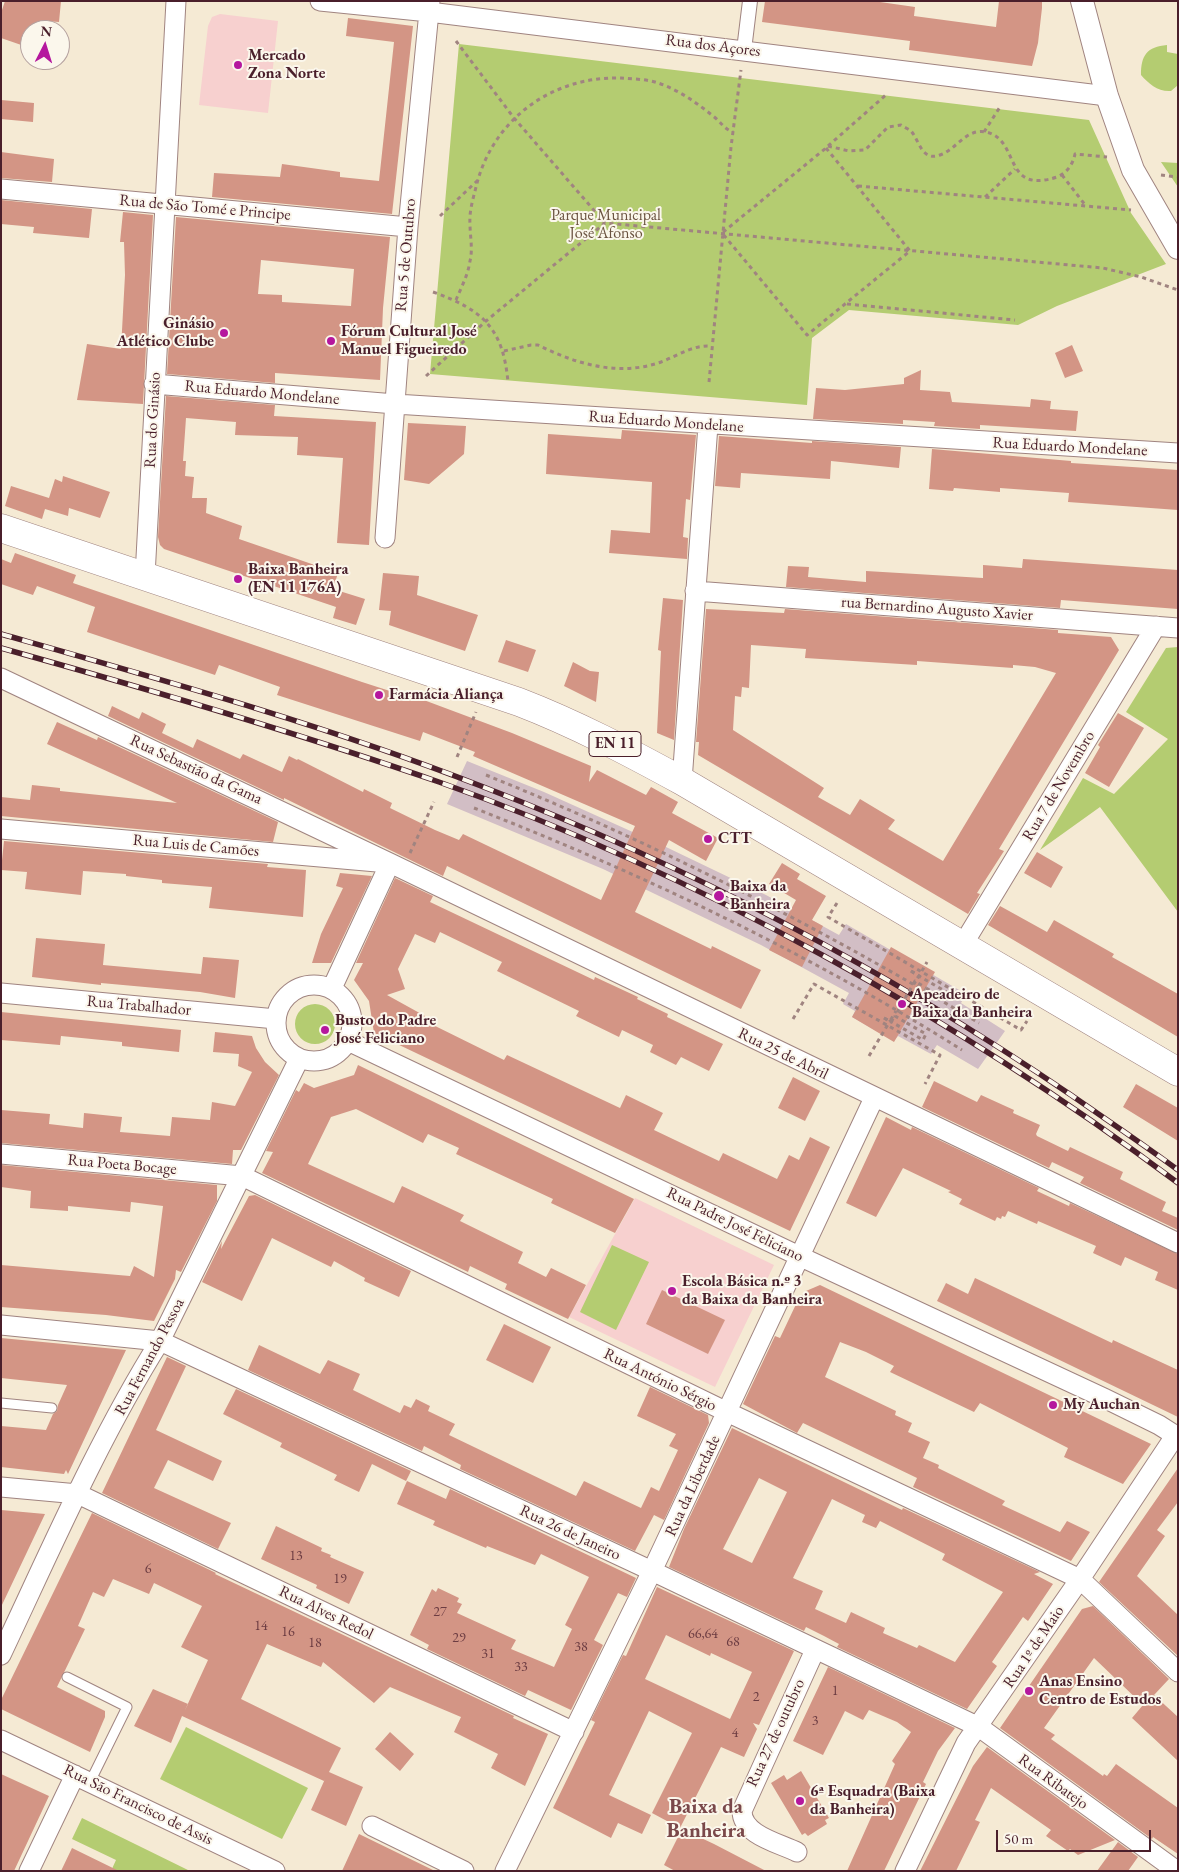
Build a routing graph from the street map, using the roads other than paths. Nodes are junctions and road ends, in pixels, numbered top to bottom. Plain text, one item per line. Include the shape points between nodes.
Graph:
1 (176, 1) edge
2 (320, 1) edge
3 (750, 1) edge
4 (1082, 1) edge
5 (430, 6) edge
6 (744, 50) junction
7 (1107, 96) junction
8 (1, 189) edge
9 (164, 205) junction
10 (408, 227) junction
11 (1178, 248) edge
12 (154, 384) junction
13 (395, 404) junction
14 (708, 424) junction
15 (1178, 453) edge
16 (1, 528) edge
17 (385, 538) dead end
18 (145, 576) junction
19 (695, 591) junction
20 (1156, 626) junction
21 (1178, 628) edge
22 (1, 678) edge
23 (682, 781) junction
24 (1, 829) edge
25 (399, 861) junction
26 (962, 946) junction
27 (332, 988) junction
28 (1, 993) edge
29 (276, 1020) junction
30 (348, 1041) junction
31 (300, 1059) junction
32 (1178, 1072) edge
33 (874, 1098) junction
34 (1, 1154) edge
35 (242, 1176) junction
36 (1178, 1243) edge
37 (799, 1256) junction
38 (1, 1325) edge
39 (160, 1341) junction
40 (1, 1403) edge
41 (52, 1408) dead end
42 (727, 1412) junction
43 (1177, 1435) edge
44 (1, 1487) edge
45 (78, 1494) junction
46 (652, 1571) junction
47 (1080, 1579) junction
48 (6, 1631) edge
49 (815, 1650) junction
50 (1, 1655) edge
51 (1178, 1672) edge
52 (67, 1677) dead end
53 (978, 1728) junction
54 (574, 1732) junction
55 (1, 1740) edge
56 (83, 1779) junction
57 (372, 1826) dead end
58 (798, 1852) dead end
59 (1166, 1868) edge
60 (29, 1871) edge
61 (275, 1871) edge
62 (464, 1871) edge
63 (506, 1871) edge
64 (905, 1871) edge

1 - 9 street, Rua do Ginásio
2 - 5 street, Rua dos Açores
3 - 6 street
4 - 7 street
5 - 6 street, Rua dos Açores
5 - 10 street, Rua 5 de Outubro
6 - 7 street, Rua dos Açores
7 - 11 street via 1133,170
8 - 9 street, Rua de São Tomé e Principe
9 - 10 street, Rua de São Tomé e Principe
9 - 12 street, Rua do Ginásio
10 - 13 street, Rua 5 de Outubro
12 - 13 street, Rua Eduardo Mondelane
12 - 18 street, Rua do Ginásio
13 - 14 street, Rua Eduardo Mondelane
13 - 17 street, Rua 5 de Outubro
14 - 15 street, Rua Eduardo Mondelane
14 - 19 street
16 - 18 main road, EN 11
18 - 23 main road, EN 11 via 560,718
19 - 20 street, rua Bernardino Augusto Xavier
19 - 23 street
20 - 21 street, rua Bernardino Augusto Xavier
20 - 26 street, Rua 7 de Novembro
22 - 25 street, Rua Sebastião da Gama
23 - 26 main road, EN 11
24 - 25 street, Rua Luis de Camões
25 - 27 street
25 - 33 street, Rua 25 de Abril
26 - 32 main road, EN 11
27 - 29 street via 307,985 296,989 279,1007
27 - 30 street via 349,1006 352,1029
28 - 29 street, Rua Trabalhador
29 - 31 street via 281,1042
30 - 31 street via 332,1057 321,1061
30 - 37 street, Rua Padre José Feliciano
31 - 35 street, Rua Fernando Pessoa
33 - 36 street, Rua 25 de Abril
33 - 37 street, Rua da Liberdade
34 - 35 street, Rua Poeta Bocage
35 - 39 street, Rua Fernando Pessoa
35 - 42 street, Rua António Sérgio
37 - 42 street, Rua da Liberdade
37 - 43 street, Rua Padre José Feliciano
38 - 39 street, Rua 26 de Janeiro
39 - 45 street, Rua Fernando Pessoa via 140,1373
39 - 46 street, Rua 26 de Janeiro
40 - 41 lane
42 - 46 street, Rua da Liberdade
42 - 47 street, Rua António Sérgio
43 - 47 street, Rua 1º de Maio
44 - 45 street
45 - 48 street, Rua Fernando Pessoa
45 - 54 street, Rua Alves Redol
46 - 49 street, Rua 26 de Janeiro
46 - 54 street, Rua da Liberdade
47 - 51 street, Rua António Sérgio
47 - 53 street, Rua 1º de Maio
48 - 50 street, Rua Fernando Pessoa
49 - 53 street, Rua 26 de Janeiro
49 - 58 street, Rua 27 de outubro via 744,1802 742,1818 749,1829
52 - 56 lane via 127,1707
53 - 59 street, Rua Ribatejo
53 - 64 street, Rua 1º de Maio via 966,1743
54 - 63 street, Rua da Liberdade
55 - 56 street, Rua São Francisco de Assis
56 - 60 street
56 - 61 street, Rua São Francisco de Assis
57 - 62 street

